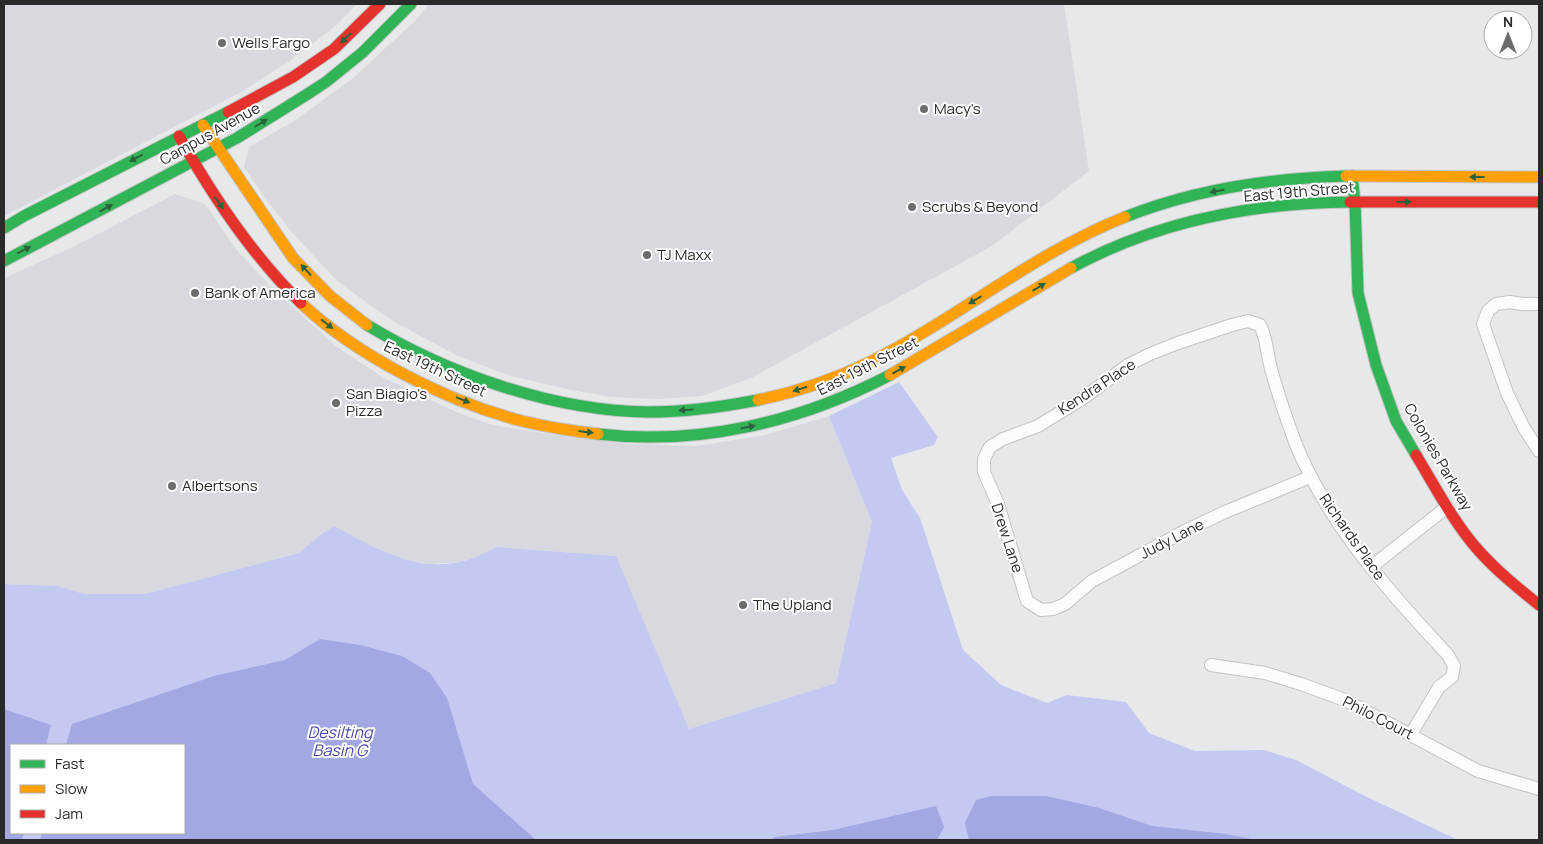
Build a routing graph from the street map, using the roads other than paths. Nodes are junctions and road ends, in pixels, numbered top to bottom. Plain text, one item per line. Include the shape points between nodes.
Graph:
1 (380, 4) edge
2 (411, 4) edge
3 (203, 125) junction
4 (179, 136) junction
5 (219, 148) junction
6 (193, 162) junction
7 (1352, 176) junction
8 (1539, 177) edge
9 (1355, 202) junction
10 (1539, 202) edge
11 (4, 228) edge
12 (4, 261) edge
13 (1539, 304) edge
14 (1248, 321) joint
15 (1539, 450) edge
16 (984, 459) joint
17 (1310, 477) junction
18 (1447, 507) junction
19 (1371, 567) junction
20 (1539, 606) edge
21 (1041, 610) joint
22 (1211, 666) dead end
23 (1411, 734) junction
24 (1539, 789) edge

1 -> 3 main road, Campus Avenue via 334,49 293,78
5 -> 2 main road, Campus Avenue via 326,82 363,52
3 - 4 main road, Campus Avenue
3 - 5 main road, East 19th Street
4 - 6 main road, East 19th Street
4 -> 11 main road, Campus Avenue
5 - 6 main road, Campus Avenue
7 -> 5 main road, East 19th Street via 1266,182 1146,209 1093,230 901,346 848,372 800,389 710,408 619,410 533,394 454,368 384,335 361,320 287,250
6 -> 9 main road, East 19th Street via 263,263 299,301 375,359 440,391 518,420 580,431 668,437 718,433 762,424 809,411 860,391 1094,256 1147,234 1262,207
12 -> 6 main road, Campus Avenue
8 -> 7 main road, East 19th Street
7 - 9 main road, Colonies Parkway
9 -> 10 main road, East 19th Street
9 - 18 main road, Colonies Parkway via 1358,293 1376,365 1396,421
13 - 15 street via 1496,304 1488,311 1484,324 1507,393
14 - 16 street, Kendra Place via 1178,343 1128,365 1038,426 990,447
14 - 17 street, Richards Place via 1260,325 1266,338 1278,395
16 - 21 street, Drew Lane via 984,472 998,504 1027,601
17 - 19 street, Richards Place
17 - 21 street, Judy Lane via 1183,532 1092,581 1065,604
18 - 19 street
18 - 20 main road, Colonies Parkway via 1479,551
19 - 23 street, Richards Place via 1454,666 1452,677 1439,686
22 - 23 street, Philo Court via 1265,673 1302,684 1345,700
23 - 24 street, Philo Court via 1478,771

